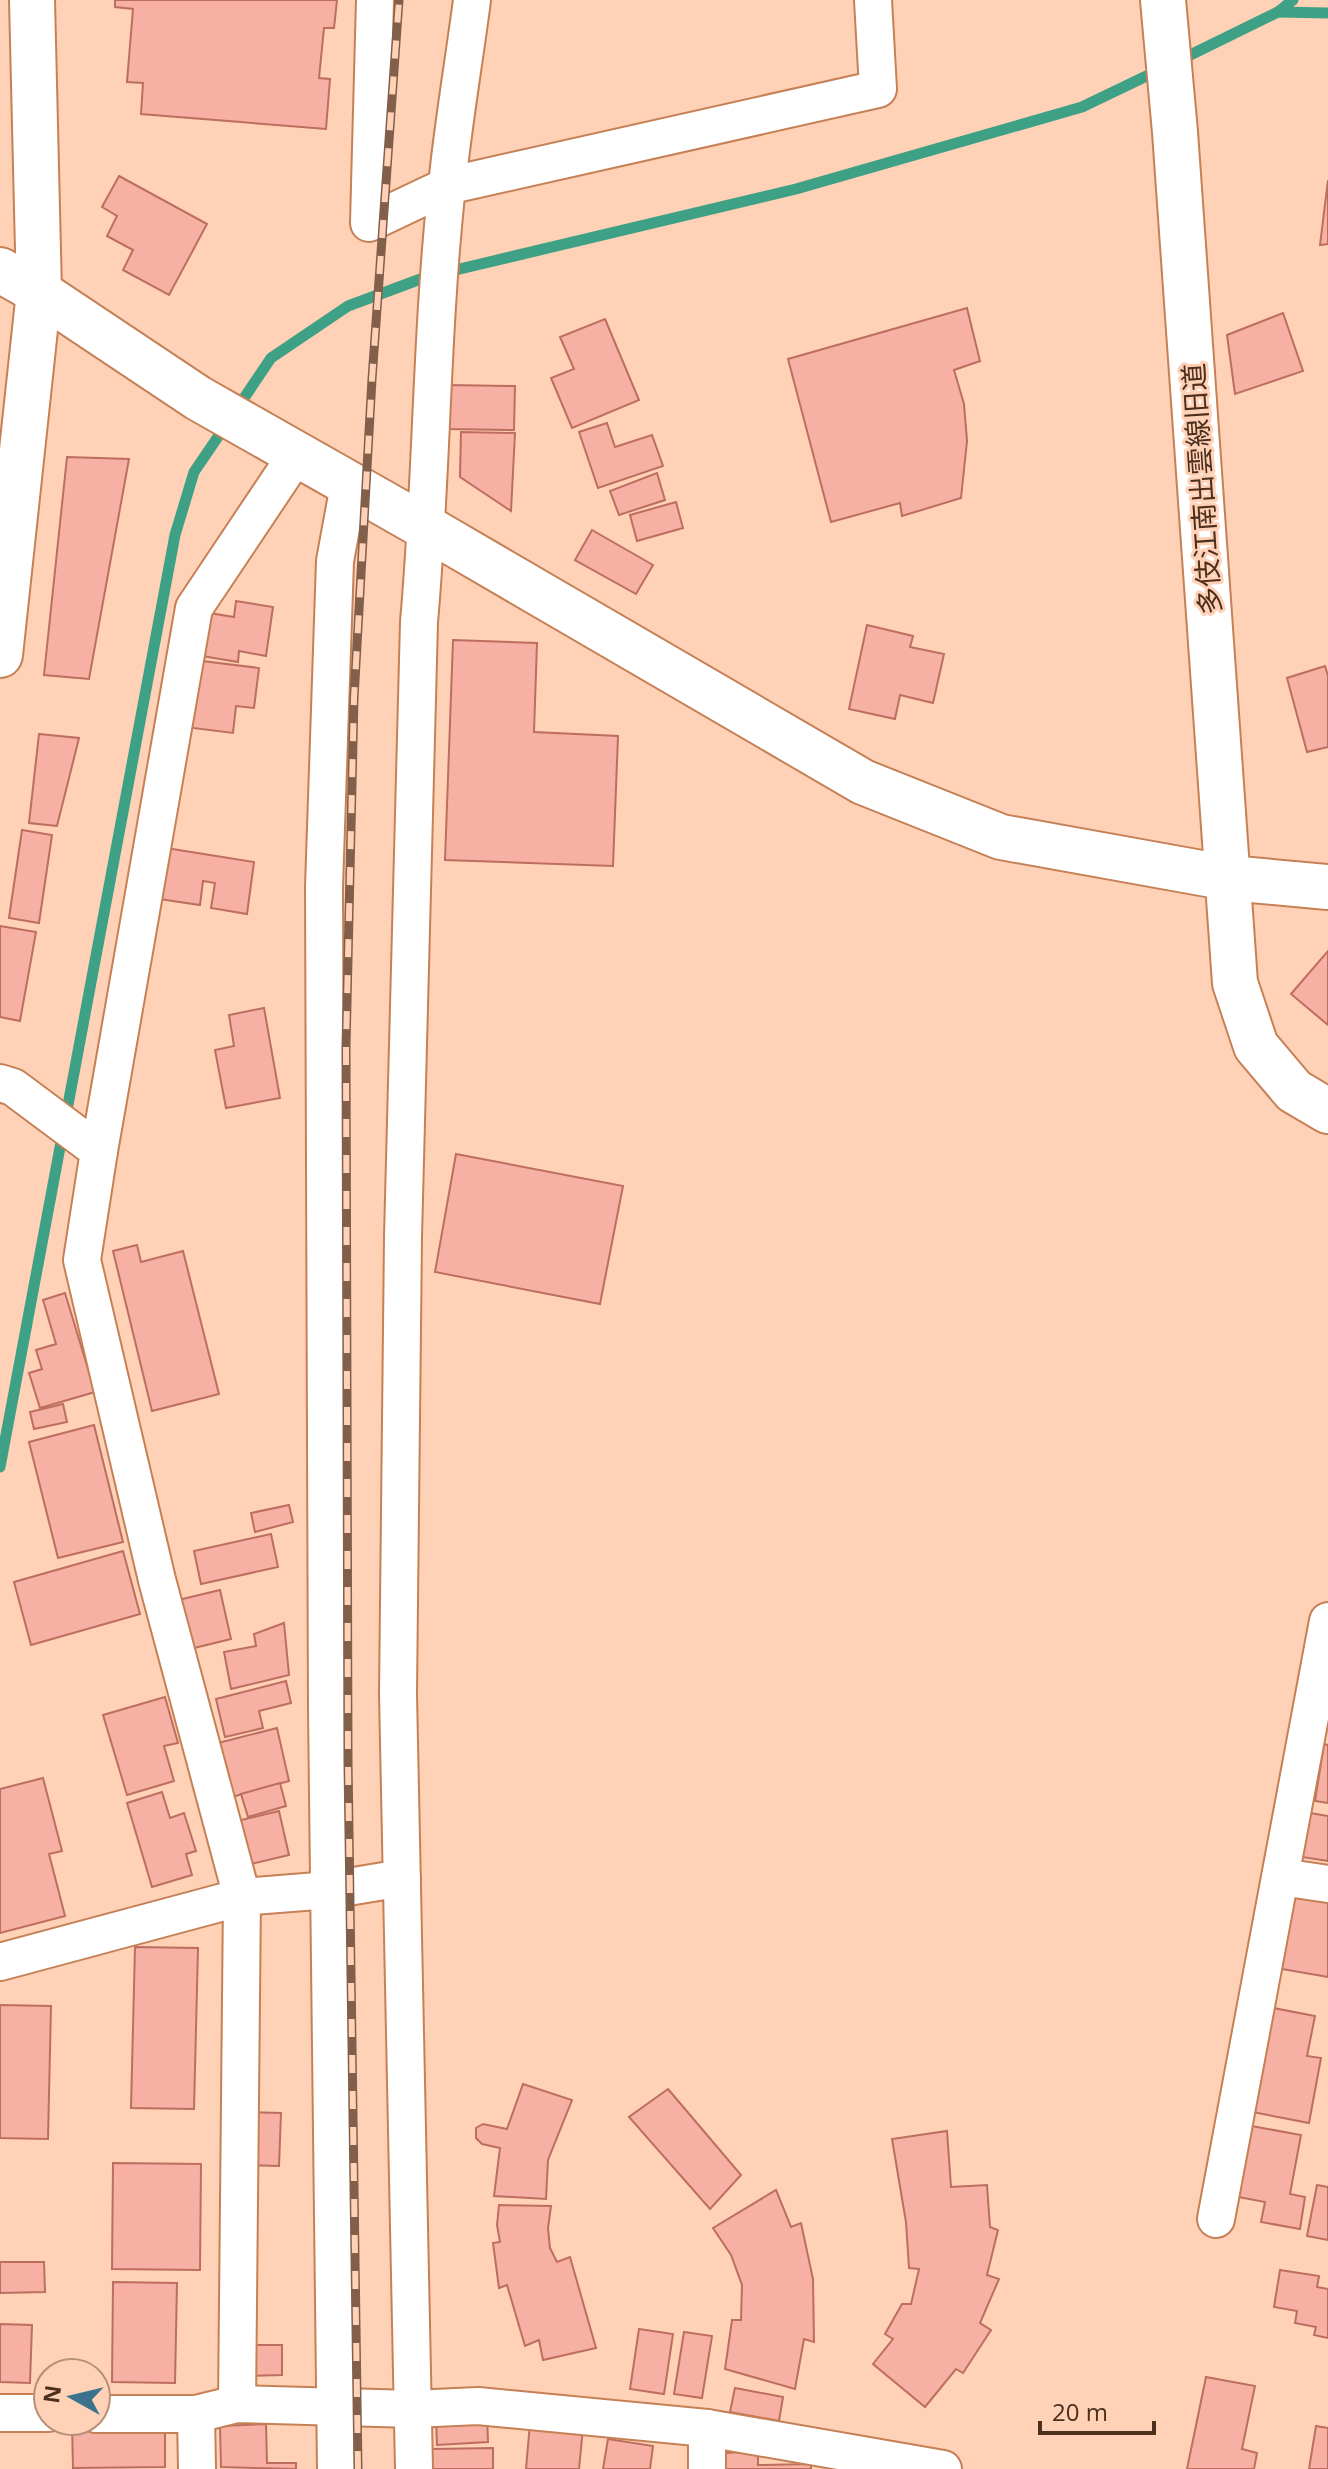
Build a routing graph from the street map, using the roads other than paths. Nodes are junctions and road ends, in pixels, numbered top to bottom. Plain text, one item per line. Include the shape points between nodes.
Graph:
1 (32, 0) edge
2 (375, 0) edge
3 (472, 0) edge
4 (873, 0) edge
5 (1164, 14) edge
6 (447, 186) junction
7 (0, 270) edge
8 (39, 292) junction
9 (12, 431) edge
10 (290, 451) junction
11 (349, 485) junction
12 (427, 528) junction
13 (0, 655) edge
14 (1229, 878) junction
15 (1328, 887) edge
16 (0, 1083) edge
17 (1328, 1111) edge
18 (99, 1151) junction
19 (1328, 1621) edge
20 (1281, 1877) junction
21 (402, 1878) junction
22 (1328, 1884) edge
23 (330, 1890) junction
24 (242, 1897) junction
25 (0, 1962) edge
26 (1216, 2219) dead end
27 (237, 2404) junction
28 (335, 2407) junction
29 (413, 2409) junction
30 (0, 2413) edge
31 (32, 2413) edge
32 (112, 2414) edge
33 (196, 2414) junction
34 (707, 2428) junction
35 (197, 2469) edge
36 (336, 2469) edge
37 (414, 2469) edge
38 (707, 2469) edge
39 (943, 2469) edge

1 - 8 street
2 - 6 street via 369,223
3 - 6 street
4 - 6 street via 878,89
5 - 14 street, 多伎江南出雲線旧道
6 - 12 street
7 - 8 street
8 - 9 street
8 - 10 street via 198,398
9 - 13 street
10 - 11 street
10 - 18 street via 194,608
11 - 12 street
11 - 23 street via 335,561 324,887
12 - 14 street via 863,782 1001,837
12 - 21 street via 419,622 403,1237 398,1694
14 - 15 street
14 - 17 street, 多伎江南出雲線旧道 via 1235,983 1256,1046 1294,1091
16 - 18 street via 13,1087
18 - 24 street via 82,1260 157,1580
19 - 20 street
20 - 22 street
20 - 26 street
21 - 23 street
21 - 29 street
23 - 24 street
23 - 28 street
24 - 25 street
24 - 27 street
27 - 28 street
27 - 33 street
28 - 29 street
28 - 36 street
29 - 34 street via 478,2406
29 - 37 street
30 - 31 street
32 - 33 street
33 - 35 street
34 - 38 street
34 - 39 street

